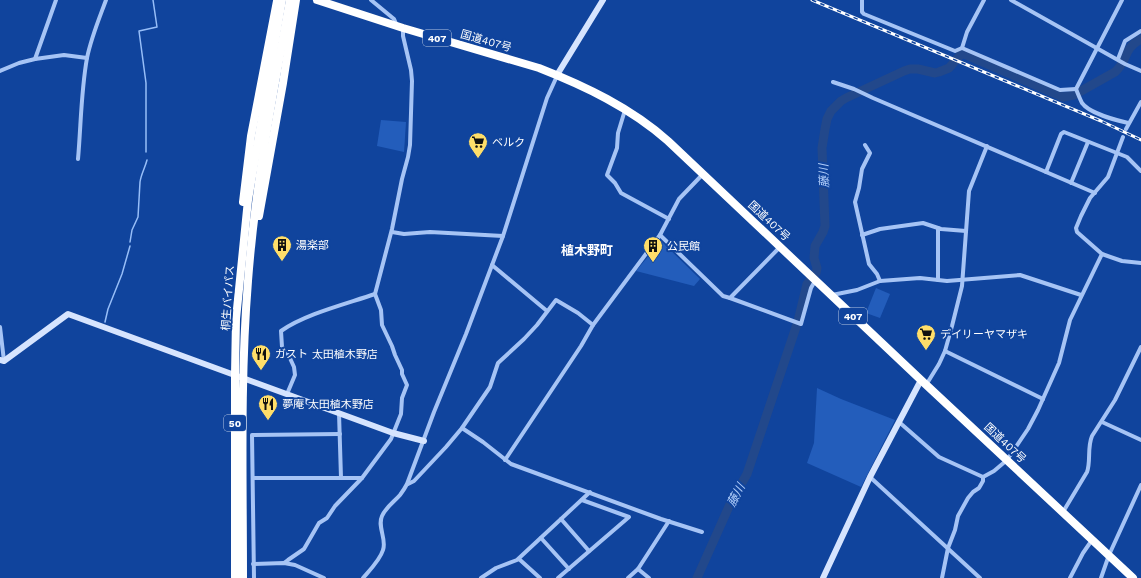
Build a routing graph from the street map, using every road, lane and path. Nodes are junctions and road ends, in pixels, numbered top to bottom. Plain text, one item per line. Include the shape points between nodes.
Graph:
1 (56, 0) edge
2 (106, 0) edge
3 (277, 0) edge
4 (282, 0) edge
5 (290, 0) edge
6 (296, 0) edge
7 (316, 0) edge
8 (371, 0) edge
9 (603, 0) edge
10 (862, 0) edge
11 (984, 0) edge
12 (1011, 0) edge
13 (1122, 0) edge
14 (282, 23) junction
15 (400, 27) junction
16 (1141, 31) edge
17 (962, 48) junction
18 (1097, 49) junction
19 (87, 58) junction
20 (35, 59) junction
21 (1118, 59) junction
22 (0, 71) edge
23 (1141, 71) edge
24 (557, 75) junction
25 (833, 82) dead end
26 (1076, 89) junction
27 (1141, 102) edge
28 (626, 109) junction
29 (1128, 123) junction
30 (1126, 129) dead end
31 (1123, 137) dead end
32 (1088, 142) junction
33 (865, 145) dead end
34 (986, 146) junction
35 (1117, 153) junction
36 (78, 159) dead end
37 (1141, 171) edge
38 (1046, 172) junction
39 (703, 174) junction
40 (1071, 183) junction
41 (1095, 193) junction
42 (669, 219) junction
43 (938, 228) junction
44 (966, 231) junction
45 (392, 232) junction
46 (660, 235) junction
47 (862, 235) junction
48 (503, 236) junction
49 (780, 247) junction
50 (1102, 254) junction
51 (1141, 263) edge
52 (492, 265) junction
53 (241, 269) junction
54 (962, 279) junction
55 (938, 280) junction
56 (248, 281) junction
57 (815, 281) junction
58 (880, 281) junction
59 (375, 294) junction
60 (1081, 295) junction
61 (831, 296) junction
62 (730, 298) junction
63 (547, 311) junction
64 (593, 325) junction
65 (0, 328) edge
66 (1141, 347) edge
67 (945, 351) junction
68 (2, 360) edge
69 (239, 376) junction
70 (923, 382) junction
71 (287, 394) junction
72 (1043, 399) junction
73 (339, 413) junction
74 (899, 422) junction
75 (1102, 422) junction
76 (462, 428) junction
77 (393, 433) junction
78 (340, 434) junction
79 (424, 440) junction
80 (1141, 440) edge
81 (505, 460) junction
82 (1006, 460) junction
83 (870, 476) junction
84 (983, 477) junction
85 (253, 478) junction
86 (341, 478) junction
87 (362, 478) junction
88 (407, 484) junction
89 (1141, 485) edge
90 (590, 492) junction
91 (1140, 492) edge
92 (582, 500) junction
93 (1063, 512) junction
94 (562, 519) junction
95 (669, 521) junction
96 (702, 532) dead end
97 (541, 538) junction
98 (1092, 540) junction
99 (948, 548) junction
100 (590, 551) junction
101 (1109, 555) junction
102 (519, 559) junction
103 (253, 564) junction
104 (284, 564) junction
105 (638, 568) junction
106 (568, 569) junction
107 (235, 578) edge
108 (243, 578) edge
109 (254, 578) edge
110 (324, 578) edge
111 (363, 578) edge
112 (481, 578) edge
113 (540, 578) edge
114 (558, 578) edge
115 (628, 578) edge
116 (649, 578) edge
117 (823, 578) edge
118 (942, 578) edge
119 (980, 578) edge
120 (1070, 578) edge
121 (1101, 578) edge
122 (1133, 578) edge

1 - 20 street
2 - 19 street via 94,30
3 - 53 highway, 50 via 249,152 239,244
4 - 14 highway, 50
5 - 14 highway, 50
6 - 56 highway, 50
7 - 15 highway, 国道407号 / 407
8 - 15 street
9 - 24 street
10 - 17 street via 864,14 953,51
11 - 17 street via 967,32
12 - 18 street
13 - 18 street
14 - 53 highway, 桐生バイパス / 50 via 248,200
14 - 56 highway, 桐生バイパス / 50 via 256,202
15 - 24 highway, 国道407号 / 407
15 - 45 street via 412,70 412,109 408,157
16 - 21 street via 1125,41
17 - 26 street via 1060,90
18 - 21 street
18 - 26 street
19 - 20 street via 64,55
19 - 36 street
20 - 22 street
21 - 23 street
24 - 28 highway, 国道407号 / 407
24 - 48 street via 547,98
25 - 34 street
26 - 29 street via 1085,106 1104,116
27 - 29 street
28 - 39 highway, 国道407号 / 407 via 657,130
28 - 42 street via 618,134 617,148 606,175 615,183 621,194
29 - 30 street
31 - 35 street
32 - 35 street
32 - 38 street via 1064,132 1061,134
32 - 40 street
33 - 47 street via 870,153 862,169 855,202
34 - 38 street
34 - 44 street via 969,191
35 - 37 street via 1127,157
35 - 41 street via 1108,177
38 - 40 street
39 - 42 street via 679,199
39 - 49 highway, 国道407号 / 407
40 - 41 street
41 - 50 street via 1090,198 1076,228 1077,232
42 - 46 street
43 - 44 street
43 - 47 street via 917,224 880,229
43 - 55 street
44 - 54 street
45 - 48 street
45 - 59 street
46 - 62 street via 723,296
46 - 64 street
47 - 58 street via 869,264
48 - 52 street
49 - 57 highway, 国道407号 / 407
49 - 62 street
50 - 51 street via 1122,261
50 - 60 street
52 - 63 street
52 - 79 street
53 - 69 highway, 桐生バイパス / 50 via 236,319
54 - 55 street
54 - 60 street via 1020,275
54 - 67 street
55 - 58 street via 920,278
56 - 69 highway, 桐生バイパス / 50
57 - 61 highway, 国道407号 / 407
57 - 62 street via 801,324
58 - 61 street
59 - 71 street via 296,322 281,331 282,347 294,367 294,375
59 - 77 street via 381,310 382,325 407,385 402,398 401,414
60 - 72 street via 1070,320 1059,363
61 - 70 highway, 国道407号 / 407
63 - 64 street via 556,300
63 - 76 street via 524,339 498,363 490,387
64 - 81 street
65 - 68 street
66 - 75 street
67 - 70 street via 939,364
67 - 72 street
68 - 69 street via 68,314
69 - 71 street
69 - 107 highway, 桐生バイパス / 50
69 - 108 highway, 桐生バイパス / 50
70 - 74 street
70 - 82 highway, 国道407号 / 407
71 - 73 street
72 - 82 street via 1028,429
73 - 77 street
73 - 78 street
74 - 83 street
74 - 84 street via 939,457
75 - 80 street
75 - 93 street via 1090,442 1087,472
76 - 81 street
76 - 88 street via 414,481
77 - 79 street
77 - 87 street
78 - 85 street via 252,435
78 - 86 street
79 - 88 street
81 - 90 street
82 - 84 street
82 - 93 highway, 国道407号 / 407
83 - 99 street
83 - 117 street
84 - 99 street via 979,488 968,498 958,516
85 - 86 street
85 - 103 street
86 - 87 street
87 - 104 street via 319,524 304,549
88 - 111 street via 382,516 380,522 384,549
89 - 91 street
90 - 92 street
90 - 95 street
91 - 101 street
92 - 94 street
92 - 100 street via 630,517
93 - 98 highway, 国道407号 / 407
94 - 97 street
94 - 100 street
95 - 96 street
95 - 105 street
97 - 102 street
97 - 106 street
98 - 101 highway, 国道407号 / 407
98 - 120 street
99 - 118 street
99 - 119 street
100 - 106 street
101 - 121 street
101 - 122 highway, 国道407号 / 407
102 - 112 street via 496,568
102 - 113 street
103 - 104 street
103 - 109 street
104 - 110 street via 295,565
105 - 115 street
105 - 116 street
106 - 114 street

